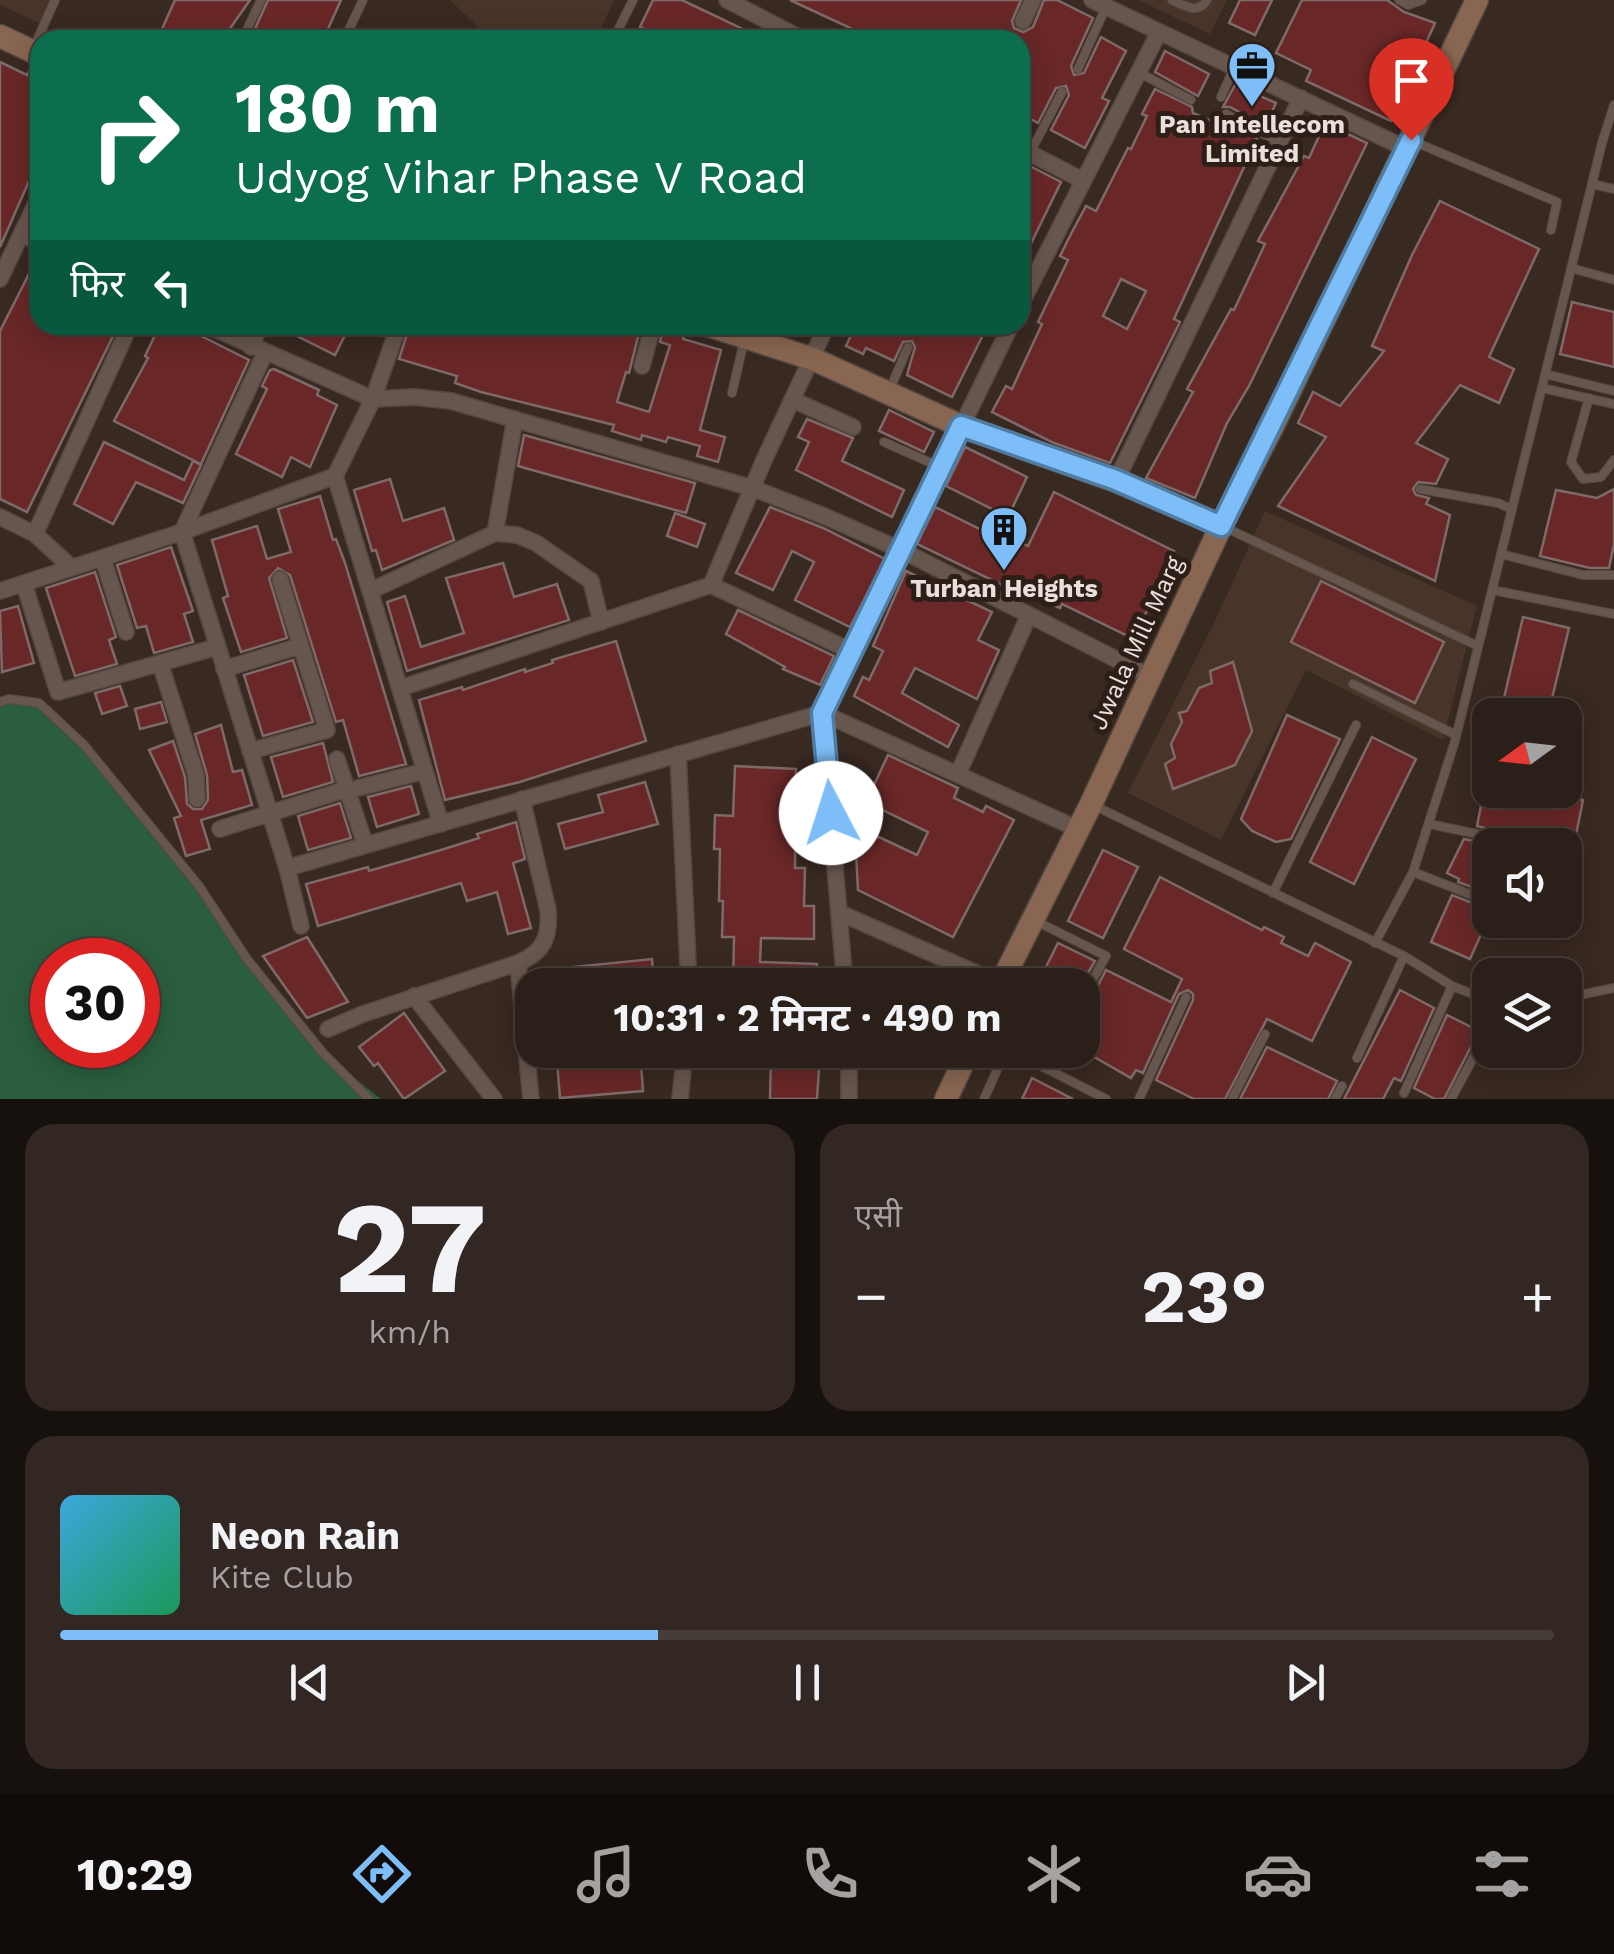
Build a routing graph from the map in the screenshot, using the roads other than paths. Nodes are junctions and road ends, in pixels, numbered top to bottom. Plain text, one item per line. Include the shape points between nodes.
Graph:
1 (55, 0) edge
2 (261, 0) edge
3 (364, 0) edge
4 (634, 0) edge
5 (727, 0) edge
6 (1033, 0) edge
7 (1172, 0) edge
8 (1207, 0) edge
9 (1399, 0) edge
10 (1422, 0) edge
11 (1477, 0) edge
12 (1099, 3) edge
13 (1023, 21) dead end
14 (44, 30) edge
15 (247, 30) edge
16 (349, 30) edge
17 (619, 30) edge
18 (785, 30) edge
19 (1159, 32) junction
20 (0, 36) edge
21 (30, 50) edge
22 (1234, 68) junction
23 (1078, 69) dead end
24 (1138, 72) junction
25 (1062, 92) dead end
26 (1220, 97) dead end
27 (1301, 98) junction
28 (1190, 100) dead end
29 (1614, 105) edge
30 (1226, 114) dead end
31 (1030, 142) edge
32 (1279, 142) junction
33 (1602, 143) junction
34 (1409, 144) junction
35 (1614, 148) edge
36 (1030, 153) edge
37 (1082, 180) junction
38 (1592, 184) junction
39 (1614, 189) edge
40 (30, 217) edge
41 (1551, 230) dead end
42 (22, 234) junction
43 (30, 238) edge
44 (1571, 268) junction
45 (0, 280) edge
46 (1614, 280) edge
47 (1030, 286) edge
48 (125, 335) edge
49 (227, 335) edge
50 (259, 335) edge
51 (395, 335) edge
52 (650, 335) edge
53 (738, 335) edge
54 (824, 335) edge
55 (1006, 335) edge
56 (744, 337) junction
57 (908, 347) dead end
58 (258, 350) junction
59 (813, 359) junction
60 (642, 366) dead end
61 (1545, 374) junction
62 (1542, 388) junction
63 (1614, 391) edge
64 (732, 393) dead end
65 (889, 393) junction
66 (1589, 398) junction
67 (373, 399) junction
68 (793, 400) junction
69 (1614, 404) edge
70 (515, 419) junction
71 (961, 426) junction
72 (853, 427) dead end
73 (884, 442) dead end
74 (1614, 460) edge
75 (940, 467) junction
76 (335, 476) junction
77 (1116, 480) junction
78 (752, 488) junction
79 (1420, 489) dead end
80 (1512, 509) junction
81 (0, 517) edge
82 (1221, 526) junction
83 (182, 532) junction
84 (495, 532) junction
85 (35, 534) junction
86 (900, 550) junction
87 (1501, 554) junction
88 (103, 559) junction
89 (72, 568) junction
90 (1614, 575) edge
91 (280, 579) dead end
92 (24, 584) junction
93 (711, 585) junction
94 (370, 590) junction
95 (1492, 590) junction
96 (0, 591) edge
97 (1614, 614) edge
98 (1029, 615) junction
99 (601, 622) junction
100 (126, 632) dead end
101 (300, 646) junction
102 (1478, 646) junction
103 (217, 647) junction
104 (852, 652) junction
105 (160, 663) junction
106 (224, 669) junction
107 (1151, 676) junction
108 (1352, 684) dead end
109 (400, 688) junction
110 (0, 702) edge
111 (822, 713) junction
112 (1356, 725) dead end
113 (1456, 735) junction
114 (250, 751) junction
115 (678, 754) junction
116 (337, 759) dead end
117 (425, 771) junction
118 (958, 774) junction
119 (352, 788) junction
120 (522, 798) junction
121 (197, 799) dead end
122 (1092, 804) junction
123 (270, 814) junction
124 (441, 824) junction
125 (1428, 824) junction
126 (1078, 828) junction
127 (220, 829) dead end
128 (1472, 833) edge
129 (365, 844) junction
130 (286, 868) junction
131 (1413, 872) junction
132 (1274, 893) junction
133 (1472, 895) edge
134 (840, 913) junction
135 (1032, 920) junction
136 (301, 926) dead end
137 (1375, 942) junction
138 (1404, 956) junction
139 (518, 962) junction
140 (688, 968) edge
141 (844, 968) edge
142 (963, 968) edge
143 (1009, 968) edge
144 (1099, 968) edge
145 (1452, 986) junction
146 (1614, 988) edge
147 (1472, 994) edge
148 (1582, 995) edge
149 (414, 996) junction
150 (1186, 997) dead end
151 (328, 1028) dead end
152 (1266, 1034) dead end
153 (1357, 1058) dead end
154 (1472, 1060) edge
155 (683, 1068) edge
156 (849, 1068) edge
157 (960, 1068) edge
158 (999, 1068) edge
159 (1044, 1068) edge
160 (1342, 1086) dead end
161 (1404, 1093) dead end
162 (370, 1099) edge
163 (494, 1099) edge
164 (532, 1099) edge
165 (680, 1099) edge
166 (849, 1099) edge
167 (946, 1099) edge
168 (984, 1099) edge
169 (1106, 1099) edge
170 (1139, 1099) edge
171 (1232, 1099) edge
172 (1336, 1099) edge
173 (1451, 1099) edge

1 - 14 lane
2 - 15 lane
3 - 16 lane
4 - 17 lane
5 - 18 street
6 - 13 street
7 - 8 lane via 1192,9
9 - 10 lane
11 - 34 street, Jwala Mill Marg
12 - 19 street
12 - 23 lane
19 - 22 street
19 - 24 street
20 - 21 street
22 - 26 lane
22 - 27 street
24 - 28 lane
24 - 37 street
25 - 31 lane
27 - 32 street
27 - 34 street
29 - 33 lane
30 - 32 lane
32 - 77 street
33 - 35 lane
33 - 38 lane
34 - 41 lane via 1557,202
34 - 82 street, Jwala Mill Marg
36 - 37 street
37 - 47 street
38 - 39 lane
38 - 44 lane
40 - 42 street
42 - 43 street
42 - 45 street
44 - 46 lane
44 - 61 lane
48 - 85 street
49 - 58 street
50 - 58 street
51 - 67 street
52 - 60 street
53 - 56 street
54 - 59 street
55 - 71 street
56 - 59 street
56 - 64 lane
57 - 65 lane
58 - 67 street
58 - 83 street
59 - 65 street
59 - 68 street
61 - 62 lane
61 - 63 lane
62 - 66 lane
62 - 80 lane
65 - 71 street
66 - 69 lane
66 - 74 lane via 1571,462 1583,479 1601,478
67 - 70 street via 451,401
67 - 76 street
68 - 72 street
68 - 78 street
70 - 78 street
70 - 84 street
71 - 75 street
71 - 77 street
73 - 75 lane
75 - 86 street
76 - 83 street
76 - 94 street
77 - 82 street
78 - 86 street
78 - 93 street
79 - 80 lane
80 - 87 lane
81 - 85 street
82 - 102 lane
82 - 107 street, Jwala Mill Marg
83 - 88 street
83 - 103 street
84 - 94 street
84 - 99 street via 518,534 578,571 596,593
85 - 89 street
86 - 98 street
86 - 104 street
87 - 90 lane via 1583,575
87 - 95 lane
88 - 89 street
88 - 100 street
89 - 92 street
91 - 101 street
92 - 96 street
92 - 105 street via 58,692
93 - 99 street
93 - 104 street
94 - 109 street
95 - 97 lane
95 - 102 lane
98 - 107 street
98 - 118 street
99 - 109 street
101 - 106 street
101 - 114 street via 326,730
102 - 113 lane
103 - 105 street
103 - 106 street
104 - 111 street
105 - 121 street via 196,775
106 - 114 street
107 - 122 street, Jwala Mill Marg
108 - 113 lane
109 - 117 street
110 - 162 lane via 39,702 84,746 323,1053
111 - 115 street
111 - 118 street
111 - 134 street
112 - 132 lane
113 - 125 lane
114 - 123 street
115 - 120 street
115 - 140 street
116 - 119 street
117 - 119 street
117 - 124 street
118 - 126 street
119 - 123 street
119 - 129 street
120 - 124 street
120 - 139 street via 550,928 545,944
122 - 126 street, Jwala Mill Marg
122 - 132 lane
123 - 127 street
123 - 130 street
124 - 129 street
125 - 128 lane
125 - 131 lane
126 - 135 street, Jwala Mill Marg
129 - 130 street
130 - 136 street
131 - 133 lane
131 - 137 lane
132 - 137 lane
134 - 141 street
134 - 142 street
135 - 143 street, Jwala Mill Marg
135 - 144 lane via 1106,956
137 - 138 lane
138 - 145 lane
138 - 153 lane
139 - 149 street
139 - 164 street
145 - 147 lane
145 - 161 lane
146 - 148 lane
149 - 151 street
149 - 163 street
150 - 170 lane
152 - 171 lane
154 - 173 lane
155 - 165 street
156 - 166 street
157 - 167 street
158 - 168 lane
159 - 169 lane
160 - 172 lane

